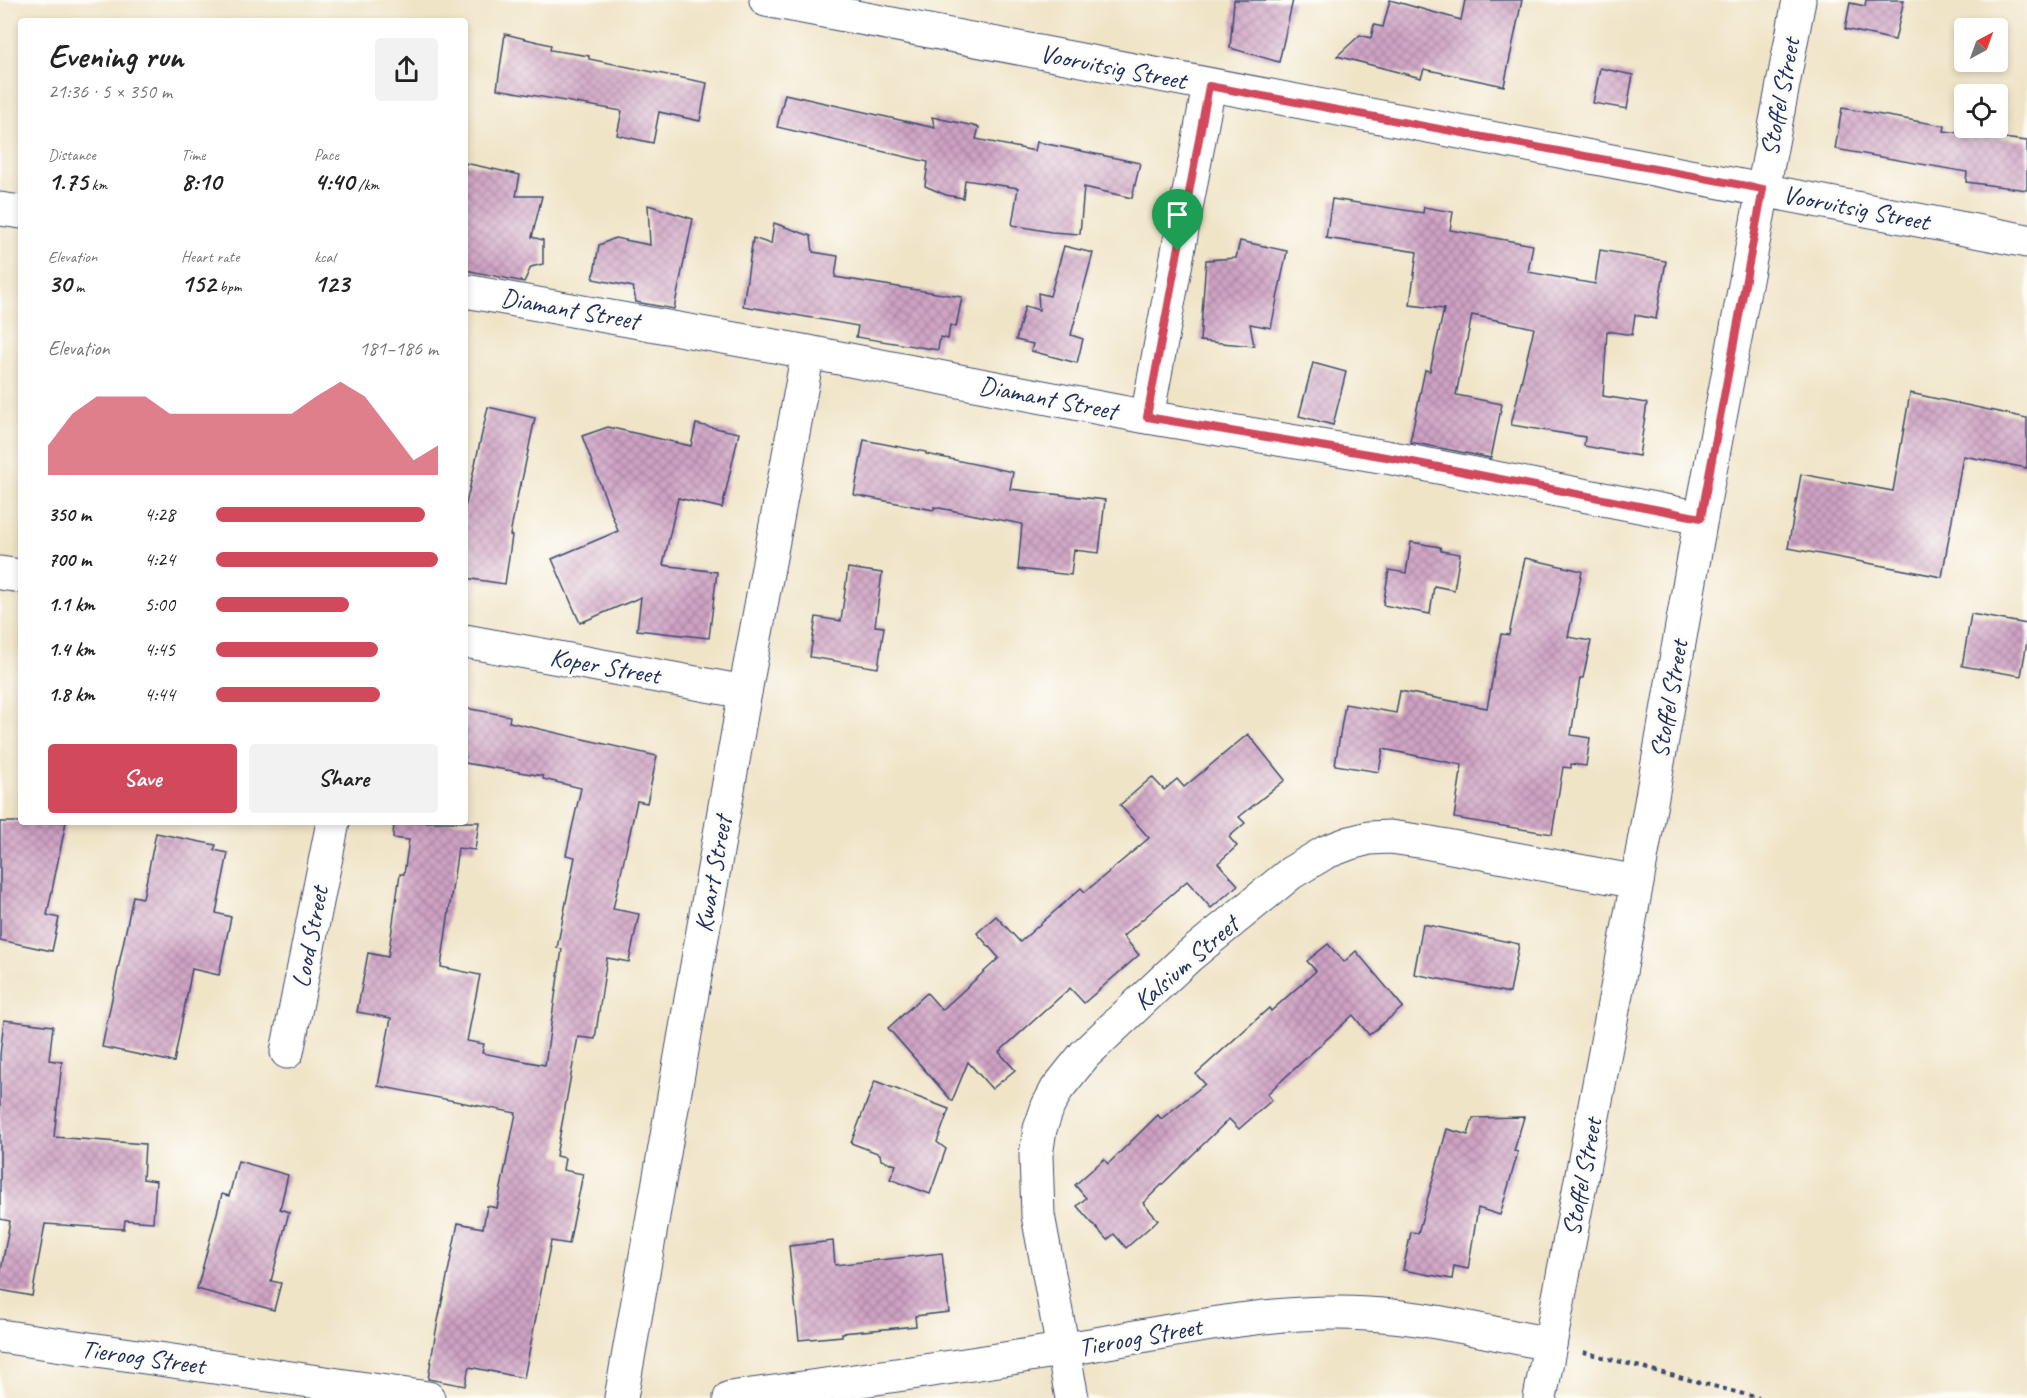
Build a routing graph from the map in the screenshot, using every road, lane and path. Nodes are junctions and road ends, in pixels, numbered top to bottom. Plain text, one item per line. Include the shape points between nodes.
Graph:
1 (766, 0) edge
2 (1799, 0) edge
3 (1209, 86) junction
4 (1763, 189) junction
5 (0, 209) edge
6 (18, 212) edge
7 (2027, 241) edge
8 (468, 292) edge
9 (808, 352) junction
10 (1147, 417) junction
11 (1701, 518) junction
12 (0, 573) edge
13 (18, 576) edge
14 (468, 641) edge
15 (745, 692) junction
16 (332, 825) edge
17 (1637, 882) junction
18 (287, 1052) dead end
19 (0, 1336) edge
20 (1550, 1344) junction
21 (1063, 1350) junction
22 (428, 1398) edge
23 (621, 1398) edge
24 (730, 1398) edge
25 (1072, 1398) edge
26 (1540, 1398) edge
27 (1759, 1398) edge

1 - 3 street, Vooruitsig Street
2 - 4 street, Stoffel Street
3 - 4 street, Vooruitsig Street
3 - 10 street
4 - 7 street, Vooruitsig Street
4 - 11 street, Stoffel Street
5 - 6 street
8 - 9 street, Diamant Street
9 - 10 street, Diamant Street
9 - 15 street, Kwart Street
10 - 11 street, Diamant Street via 1392,458
11 - 17 street, Stoffel Street
12 - 13 street
14 - 15 street, Koper Street
15 - 23 street, Kwart Street
16 - 18 street, Lood Street
17 - 20 street, Stoffel Street
17 - 21 street, Kalsium Street via 1390,837 1350,843 1291,873 1188,957 1085,1054 1048,1106 1036,1155 1038,1215
19 - 22 street, Tieroog Street
20 - 21 street, Tieroog Street via 1400,1317 1315,1314 1231,1321
20 - 26 street, Stoffel Street
20 - 27 path
21 - 24 street, Tieroog Street
21 - 25 street, Kalsium Street

